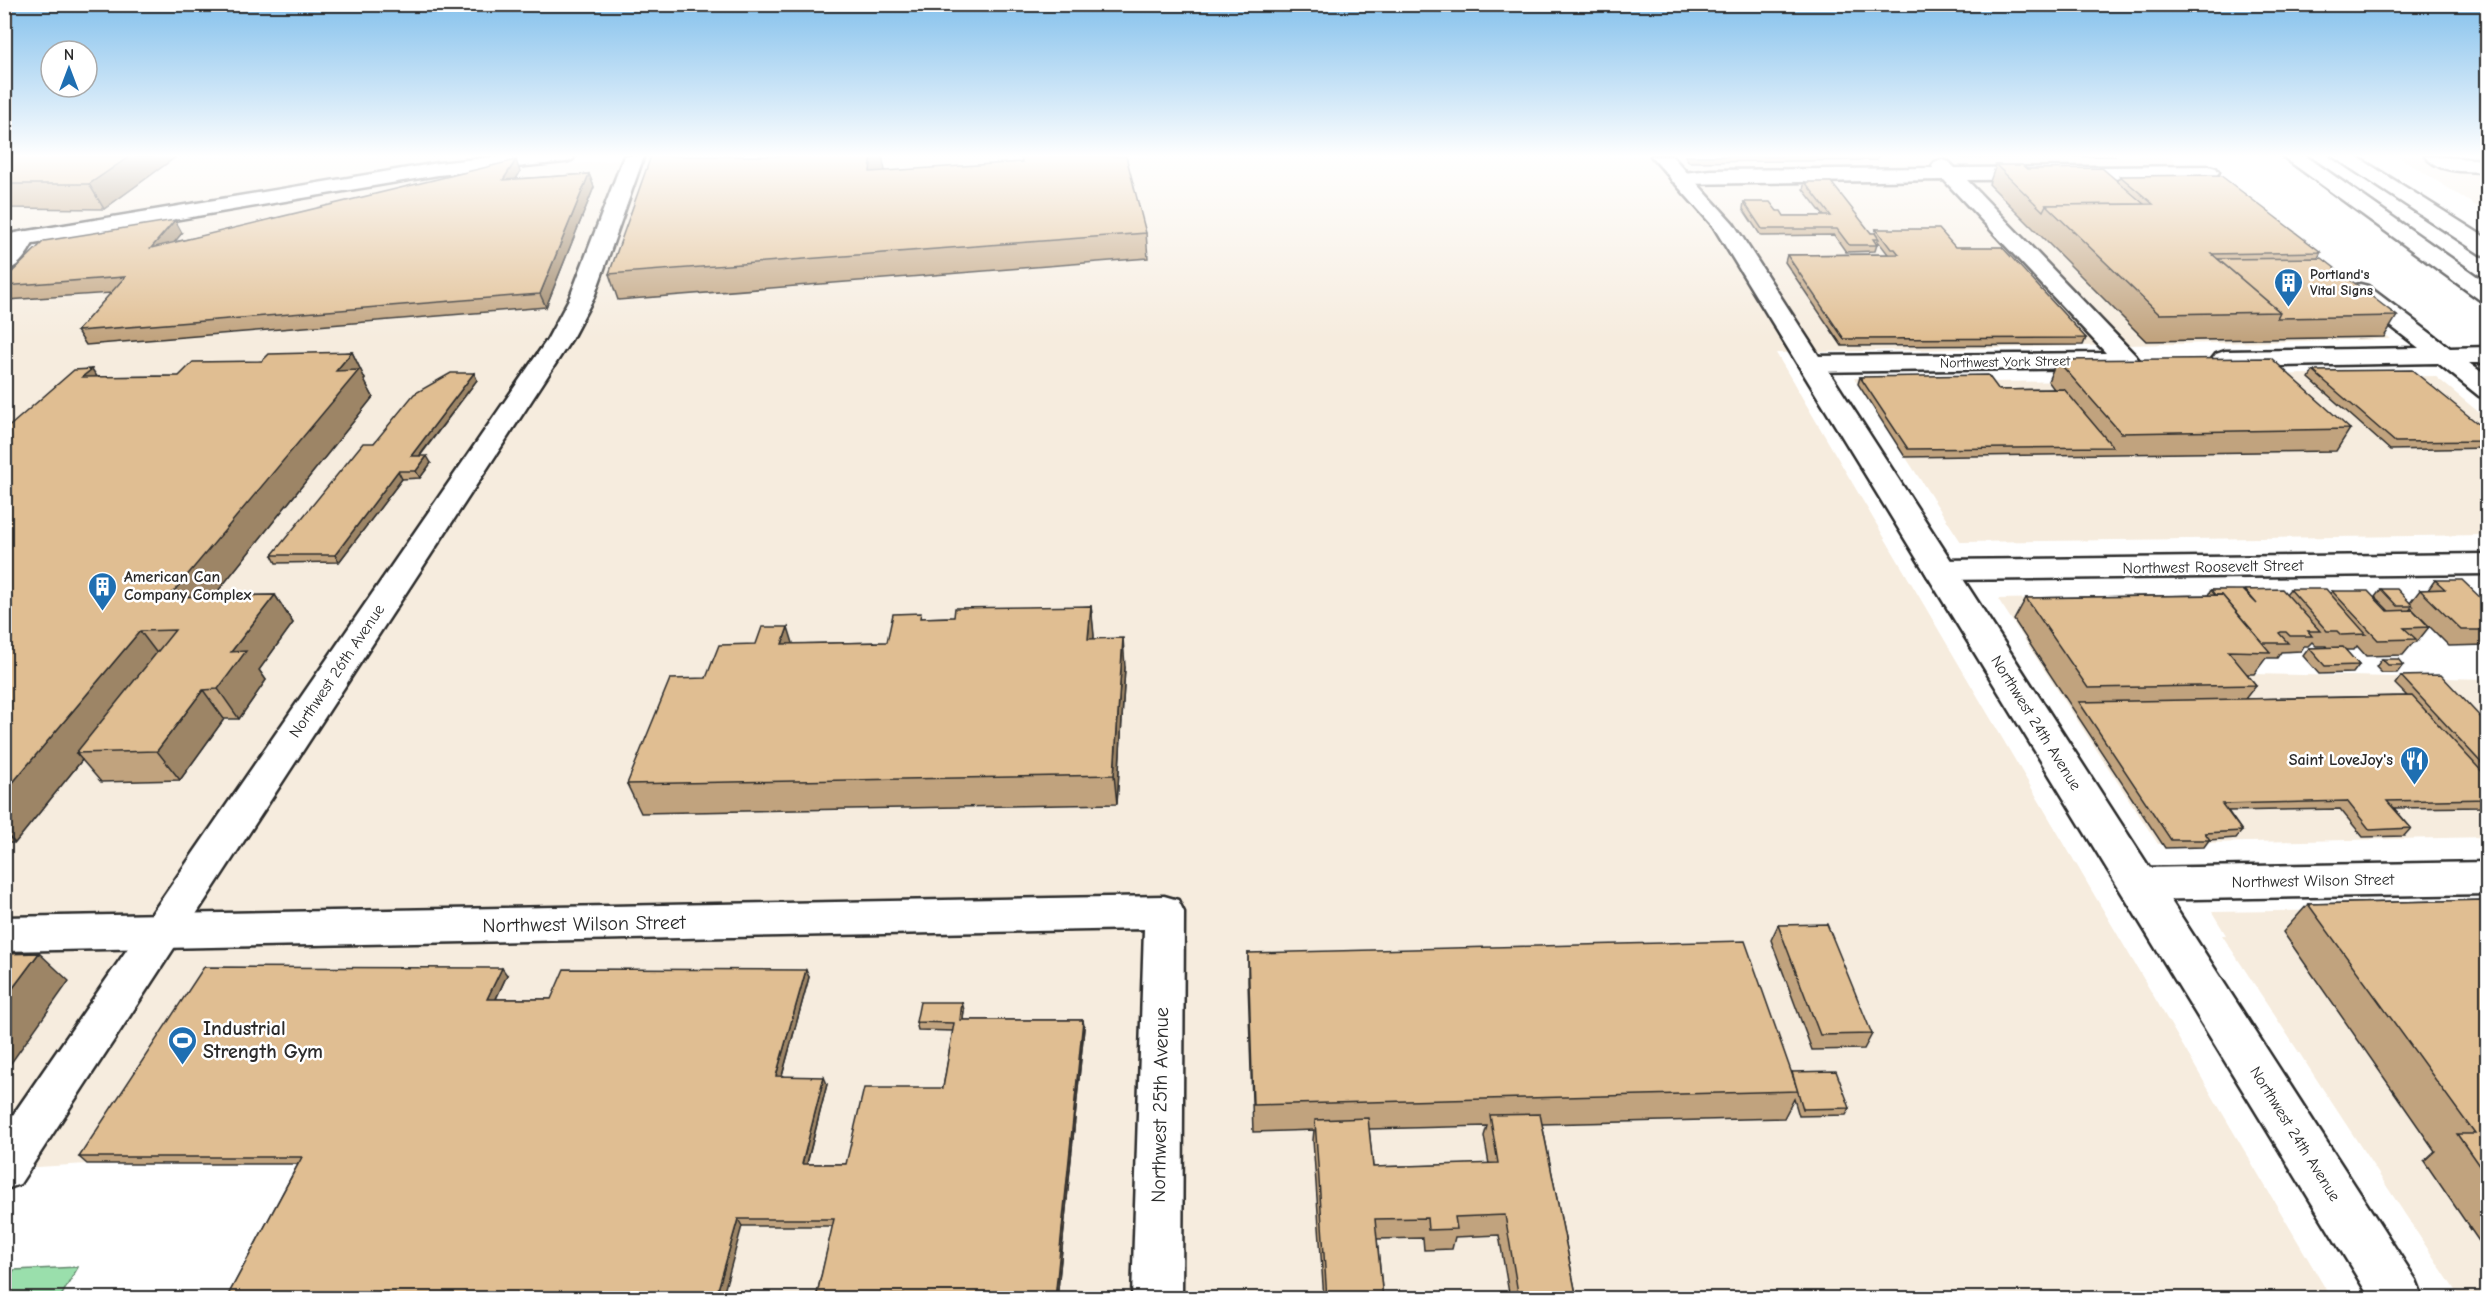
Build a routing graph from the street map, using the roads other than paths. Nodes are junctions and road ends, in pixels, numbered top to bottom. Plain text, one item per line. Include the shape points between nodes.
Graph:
1 (151, 217) edge
2 (612, 217) edge
3 (1716, 217) edge
4 (1993, 217) edge
5 (2377, 217) edge
6 (2437, 217) edge
7 (15, 240) edge
8 (2487, 249) edge
9 (4, 264) edge
10 (2341, 275) edge
11 (2487, 295) edge
12 (2487, 355) edge
13 (2444, 356) junction
14 (2197, 359) edge
15 (1811, 364) junction
16 (2487, 390) edge
17 (2487, 564) edge
18 (1939, 570) junction
19 (2487, 878) edge
20 (2138, 884) junction
21 (1164, 912) joint
22 (163, 932) junction
23 (4, 934) edge
24 (4, 1168) edge
25 (1156, 1299) edge
26 (2398, 1299) edge

1 - 7 main road
2 - 22 main road, Northwest 26th Avenue via 582,297 563,333
3 - 15 main road, Northwest 24th Avenue
4 - 15 main road, Northwest York Street via 2138,360
5 - 11 main road
6 - 8 main road
7 - 9 main road via 16,254
10 - 13 main road
12 - 13 main road
13 - 14 main road
13 - 16 main road
15 - 18 main road, Northwest 24th Avenue
17 - 18 main road, Northwest Roosevelt Street
18 - 20 main road, Northwest 24th Avenue
19 - 20 main road, Northwest Wilson Street
20 - 26 main road, Northwest 24th Avenue
21 - 22 main road, Northwest Wilson Street
21 - 25 main road, Northwest 25th Avenue
22 - 23 main road, Northwest Wilson Street
22 - 24 main road, Northwest 26th Avenue

